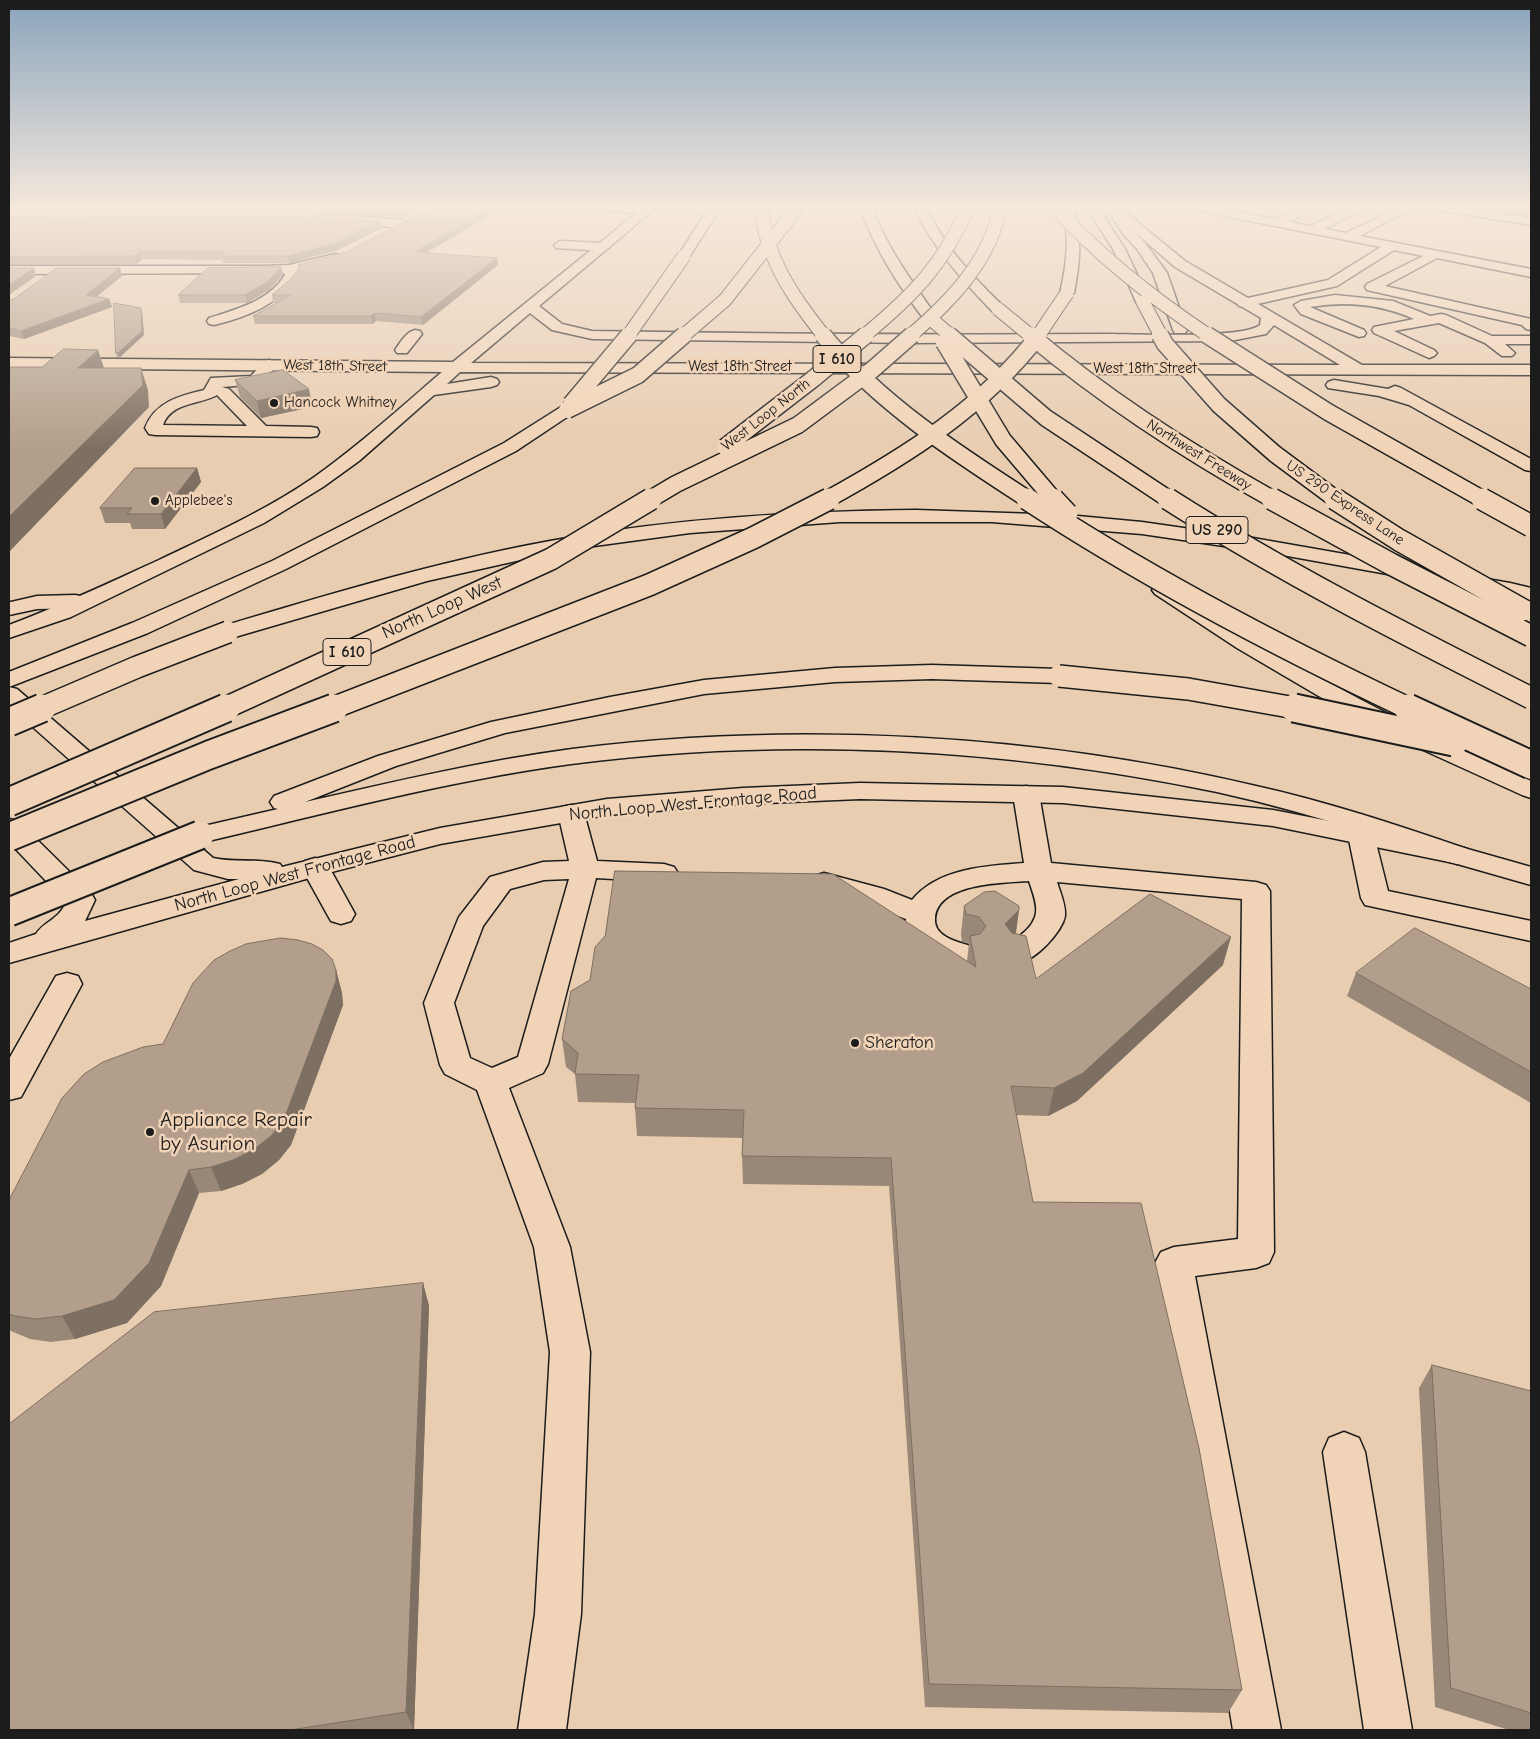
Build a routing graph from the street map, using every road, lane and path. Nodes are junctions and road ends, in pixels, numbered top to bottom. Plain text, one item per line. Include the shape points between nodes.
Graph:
1 (281, 288) edge
2 (554, 288) edge
3 (661, 288) edge
4 (734, 288) edge
5 (789, 288) edge
6 (908, 288) edge
7 (917, 288) edge
8 (958, 288) edge
9 (979, 288) edge
10 (1068, 288) edge
11 (1138, 288) edge
12 (1143, 288) edge
13 (1165, 288) edge
14 (1220, 288) edge
15 (1309, 288) edge
16 (1377, 288) edge
17 (1244, 303) junction
18 (531, 307) junction
19 (927, 314) junction
20 (1268, 317) junction
21 (1430, 320) junction
22 (214, 321) dead end
23 (1531, 326) edge
24 (1379, 330) junction
25 (1358, 333) junction
26 (415, 334) dead end
27 (1531, 340) edge
28 (1305, 346) junction
29 (1489, 346) junction
30 (292, 349) dead end
31 (419, 350) dead end
32 (453, 350) dead end
33 (476, 350) junction
34 (502, 350) dead end
35 (598, 350) dead end
36 (1262, 351) dead end
37 (1330, 352) junction
38 (1356, 352) dead end
39 (1391, 352) dead end
40 (1429, 353) junction
41 (1448, 353) dead end
42 (1531, 354) edge
43 (9, 363) edge
44 (269, 365) junction
45 (459, 367) junction
46 (1360, 370) junction
47 (1531, 370) edge
48 (1431, 371) junction
49 (1195, 376) junction
50 (429, 391) junction
51 (1411, 401) junction
52 (567, 410) junction
53 (311, 432) dead end
54 (1531, 466) edge
55 (676, 484) junction
56 (1531, 526) edge
57 (1314, 554) junction
58 (1531, 594) edge
59 (85, 602) junction
60 (9, 609) edge
61 (1531, 613) edge
62 (9, 632) edge
63 (1531, 636) edge
64 (9, 680) edge
65 (9, 694) edge
66 (1531, 698) edge
67 (9, 722) edge
68 (1531, 766) edge
69 (1531, 790) edge
70 (1026, 794) junction
71 (9, 802) edge
72 (571, 814) junction
73 (9, 827) edge
74 (200, 835) junction
75 (1361, 835) junction
76 (9, 837) edge
77 (1457, 855) junction
78 (314, 867) junction
79 (585, 869) junction
80 (1039, 871) junction
81 (693, 874) edge
82 (1531, 876) edge
83 (800, 878) edge
84 (9, 912) edge
85 (919, 913) junction
86 (341, 914) dead end
87 (1531, 931) edge
88 (37, 944) junction
89 (1018, 952) edge
90 (9, 953) edge
91 (964, 954) dead end
92 (67, 984) dead end
93 (491, 1082) junction
94 (9, 1088) edge
95 (1344, 1452) dead end
96 (542, 1730) edge
97 (1256, 1730) edge
98 (1388, 1730) edge

1 - 22 main road via 270,298
2 - 18 main road
3 - 52 main road, bridge via 633,331
4 - 52 main road, bridge via 725,300 638,375
5 - 68 main road, bridge via 812,322 882,393 970,461 1048,515 1222,614 1329,670
6 - 19 main road, US 290
7 - 55 main road, West Loop North / I 610, bridge via 902,305 806,384
8 - 55 main road, bridge via 928,321 879,364 798,425
9 - 63 main road, Northwest Freeway, bridge via 1032,339 1111,400 1214,466 1346,541
10 - 76 main road, bridge via 1051,322 1018,362 973,406 906,455 811,510 675,575 466,658 213,752
11 - 49 main road, US 290 Express Lane, bridge via 1146,311 1165,344
12 - 56 main road, bridge via 1202,333 1314,403
13 - 49 main road, bridge
14 - 17 main road
15 - 17 main road
16 - 23 main road via 1527,322
17 - 20 main road
18 - 20 main road via 557,327 592,335 737,338 1230,337 1261,331 1267,326
18 - 33 main road
19 - 66 main road, US 290, bridge via 988,370 1063,430 1237,543 1428,647
19 - 69 main road, bridge via 1003,440 1085,532 1153,584 1232,636 1330,693
20 - 28 main road
21 - 24 main road
21 - 25 main road via 1393,305 1369,302 1335,299 1302,306 1302,309
21 - 29 main road via 1441,318
24 - 25 main road
24 - 40 main road
25 - 28 main road
26 - 31 main road, West 18th Street via 397,350
27 - 29 main road
28 - 37 main road
29 - 42 main road via 1506,353
30 - 44 main road
32 - 33 main road
33 - 34 main road
33 - 45 main road
35 - 36 main road, West 18th Street
37 - 38 main road
37 - 46 main road
39 - 40 main road
40 - 41 main road
43 - 44 main road, West 18th Street
44 - 45 main road, West 18th Street
44 - 53 main road via 255,381 216,410
45 - 46 main road, West 18th Street
45 - 50 main road
46 - 48 main road, West 18th Street
46 - 51 main road
47 - 48 main road, West 18th Street
48 - 51 main road via 1418,374 1411,380
49 - 61 main road, US 290 Express Lane, bridge via 1219,405 1330,496 1408,545
50 - 51 main road via 502,381 1336,385
50 - 59 main road via 353,457 317,483 257,519
51 - 54 main road
52 - 64 main road via 510,447 280,565 140,628
55 - 71 main road, North Loop West / I 610, bridge via 551,559 190,724
57 - 58 main road
57 - 61 main road
57 - 67 main road, bridge via 1133,528 922,515 732,522 613,536 494,558 389,583 228,632
59 - 60 main road via 26,603
59 - 62 main road
65 - 78 main road via 204,864 228,870 256,871
68 - 74 main road, bridge via 1460,744 1319,712 1188,689 1059,676 932,672 835,675 704,688 500,728 387,761
70 - 72 main road, North Loop West Frontage Road via 831,792 743,796
70 - 75 main road, North Loop West Frontage Road via 1063,795 1273,818
70 - 80 main road
72 - 78 main road, North Loop West Frontage Road via 440,836
72 - 79 main road
73 - 88 main road via 81,900 76,915 61,930
74 - 77 main road via 475,772 572,757 670,747 801,742 933,746 1047,756 1181,777 1361,821
74 - 84 main road, bridge
75 - 77 main road, North Loop West Frontage Road
75 - 87 main road via 1375,898
77 - 82 main road
78 - 86 main road
78 - 88 main road, North Loop West Frontage Road
79 - 81 main road
79 - 93 main road via 532,1064
79 - 93 main road via 543,871 500,883 469,924 440,1003 456,1065
80 - 85 main road via 958,881 929,896
80 - 89 main road via 1051,906 1050,922 1039,937
80 - 97 main road via 1256,891 1256,1252 1174,1263
83 - 85 main road via 874,896
85 - 91 main road via 921,931 930,941
88 - 90 main road, North Loop West Frontage Road
92 - 94 main road
93 - 96 main road via 552,1247 570,1352 558,1614
95 - 98 main road

